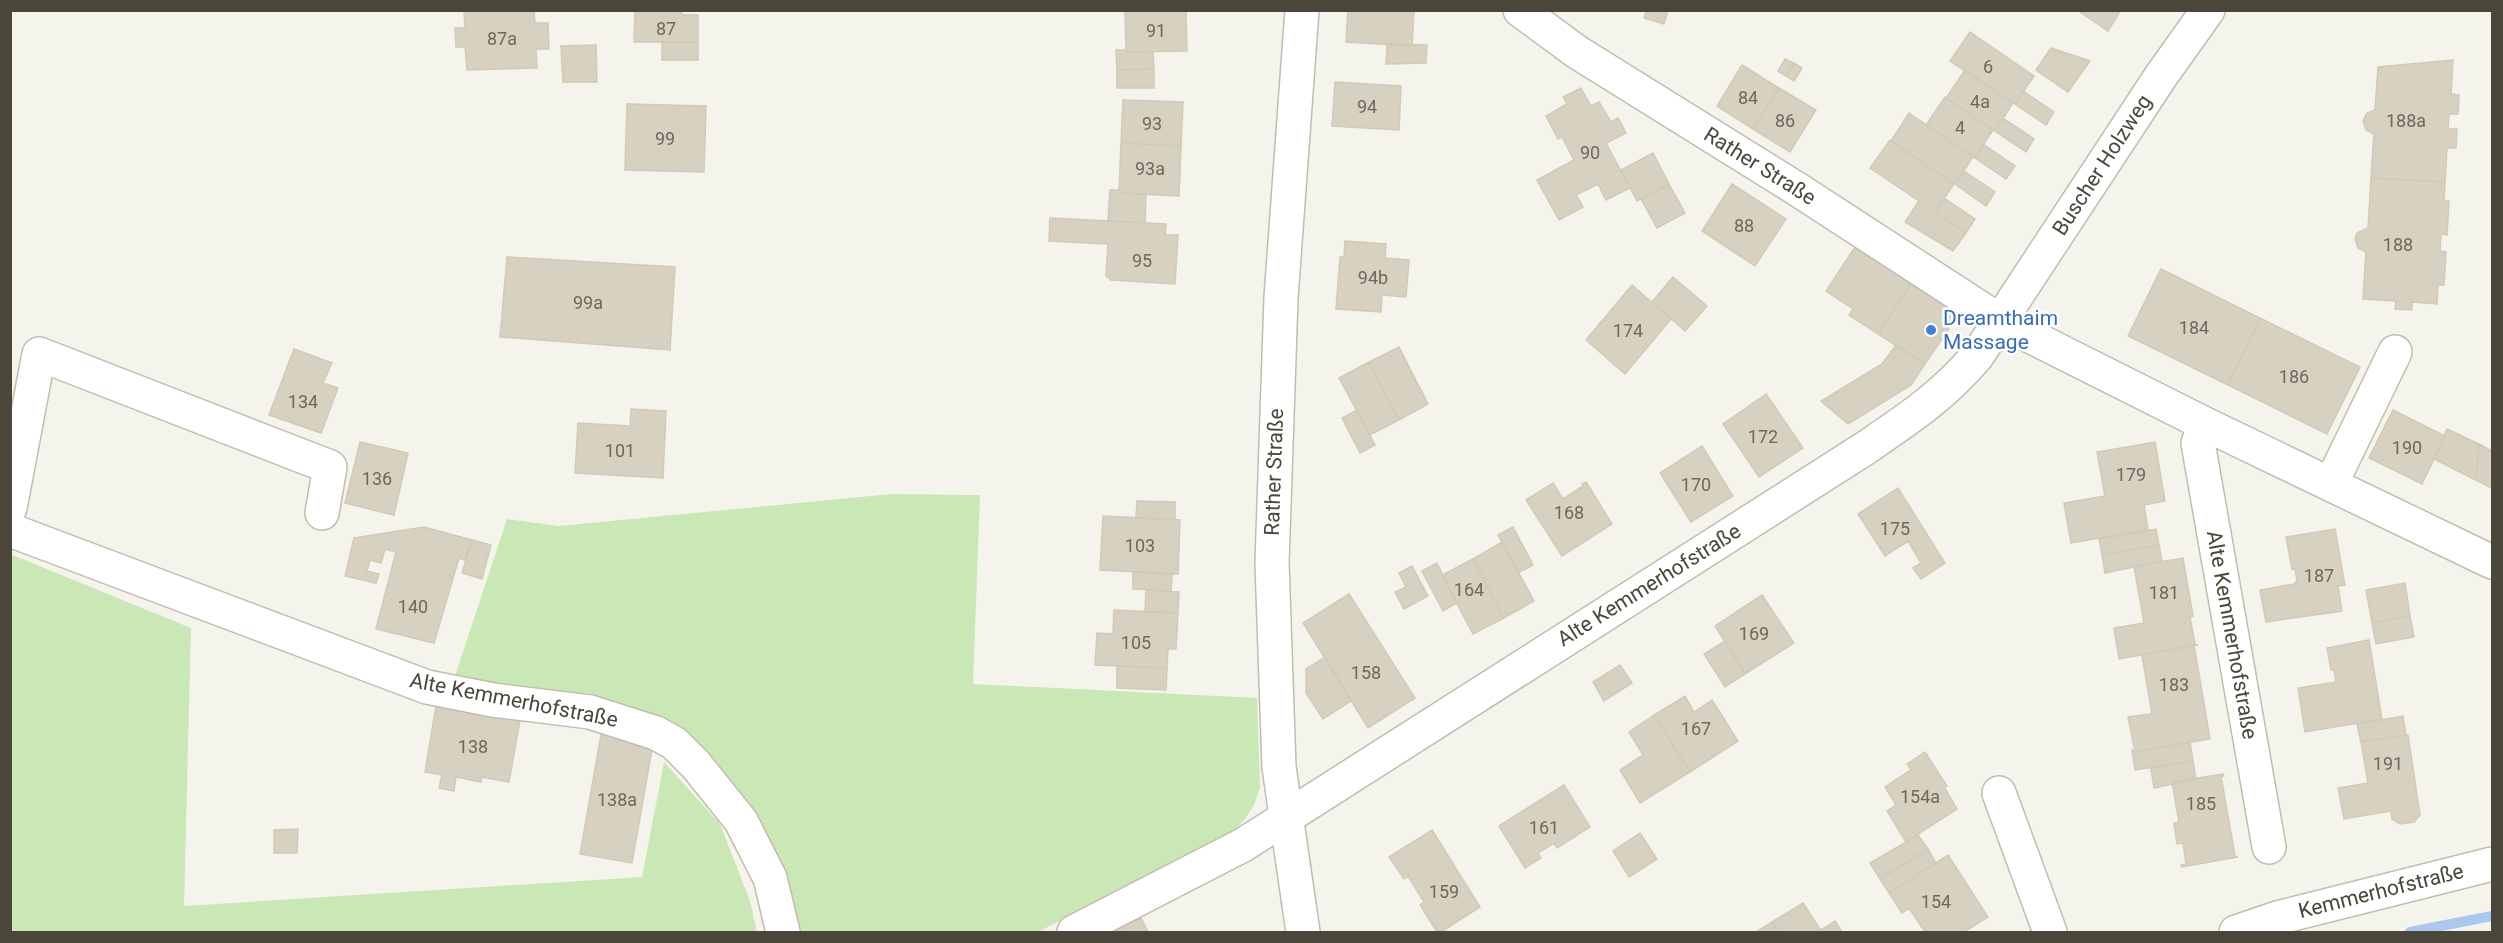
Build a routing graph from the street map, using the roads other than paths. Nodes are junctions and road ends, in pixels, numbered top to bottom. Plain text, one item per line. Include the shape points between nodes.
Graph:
1 (1302, 10) edge
2 (1520, 10) edge
3 (2208, 10) edge
4 (2000, 321) junction
5 (2395, 352) dead end
6 (2205, 424) junction
7 (2331, 484) junction
8 (10, 507) edge
9 (322, 513) dead end
10 (10, 530) edge
11 (2493, 562) edge
12 (1999, 793) dead end
13 (1285, 818) junction
14 (2270, 847) dead end
15 (2493, 864) edge
16 (783, 933) edge
17 (1074, 933) edge
18 (1303, 933) edge
19 (2050, 933) edge
20 (2236, 933) edge

1 - 13 street, Rather Straße via 1281,298 1273,490 1274,677
2 - 4 street, Rather Straße via 1577,52
3 - 4 street, Buscher Holzweg
4 - 6 street
4 - 13 street, Alte Kemmerhofstraße via 1955,381 1912,417
5 - 7 street
6 - 7 street
6 - 14 street, Alte Kemmerhofstraße via 2198,444
7 - 11 street
8 - 9 street via 39,354 330,467
10 - 16 street, Alte Kemmerhofstraße via 427,687 590,712 656,733 674,743 696,765 741,821 770,878
12 - 19 street
13 - 17 street, Alte Kemmerhofstraße via 1243,845
13 - 18 street, Rather Straße
15 - 20 street, Kemmerhofstraße via 2435,890 2277,918

